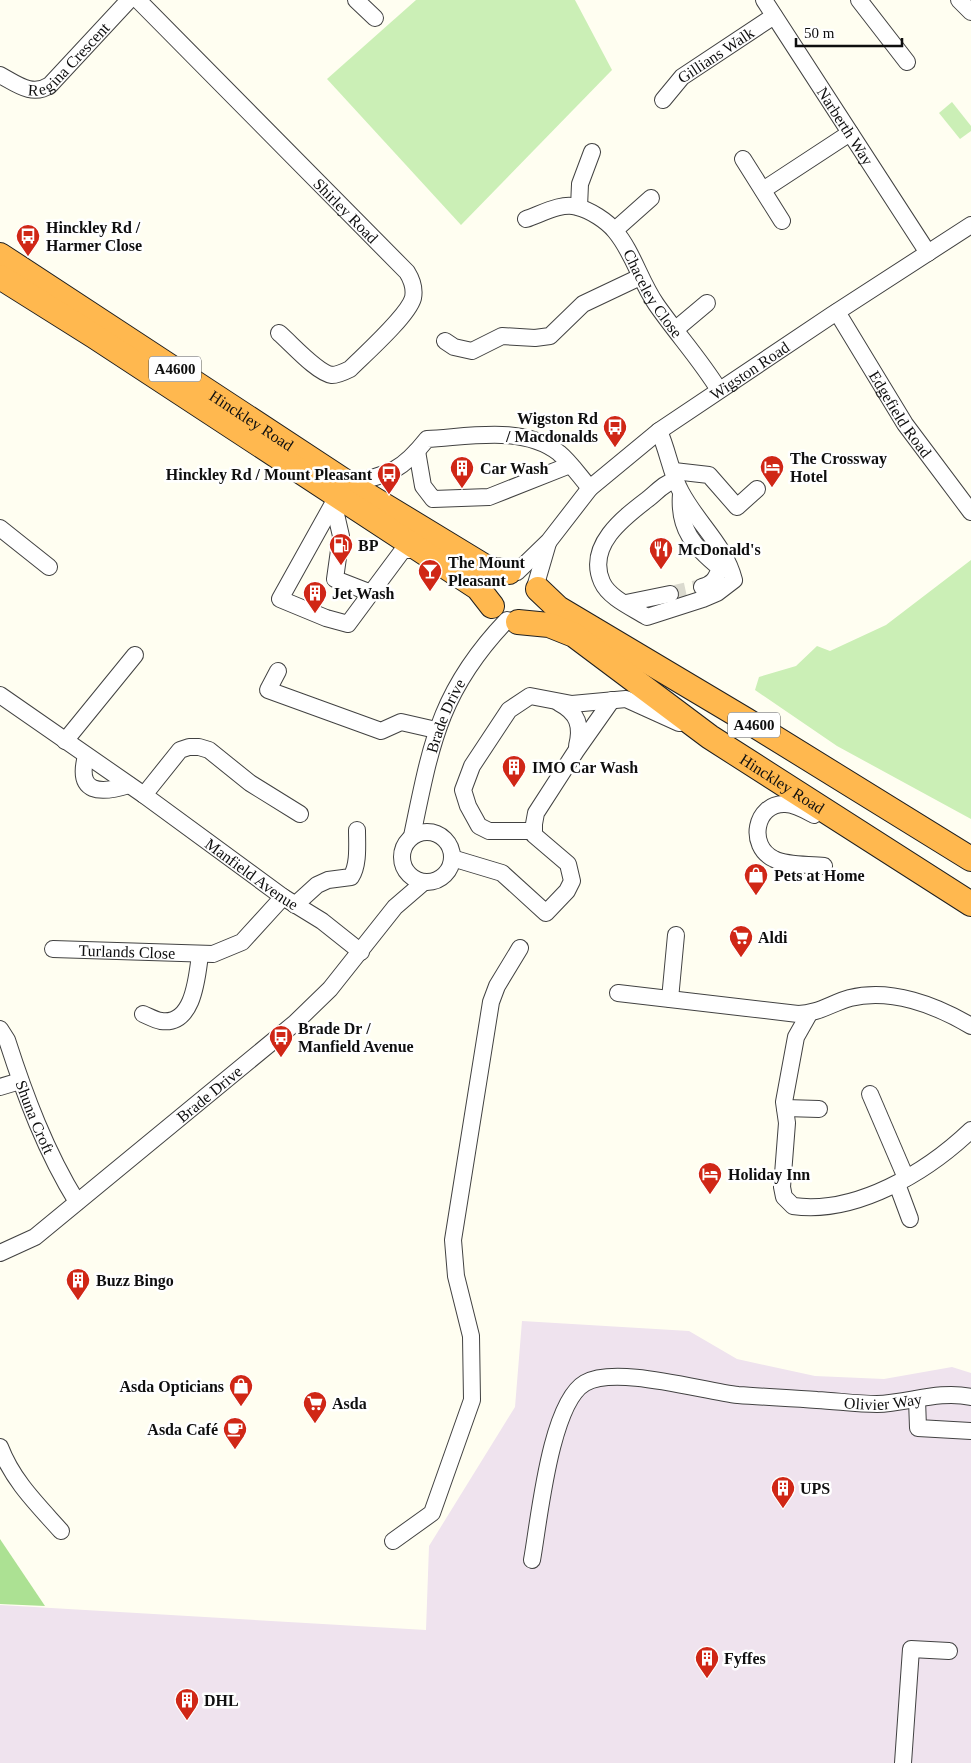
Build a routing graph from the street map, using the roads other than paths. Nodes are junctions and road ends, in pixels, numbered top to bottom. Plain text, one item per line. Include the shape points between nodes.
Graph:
1 (128, 0) edge
2 (138, 0) edge
3 (356, 0) edge
4 (764, 0) edge
5 (859, 0) edge
6 (959, 0) edge
7 (971, 12) edge
8 (774, 16) junction
9 (375, 18) dead end
10 (907, 62) dead end
11 (0, 75) edge
12 (664, 100) dead end
13 (850, 133) junction
14 (592, 152) dead end
15 (743, 159) dead end
16 (763, 190) junction
17 (651, 198) dead end
18 (579, 207) junction
19 (526, 219) dead end
20 (782, 221) dead end
21 (971, 225) edge
22 (615, 230) junction
23 (928, 253) junction
24 (0, 256) edge
25 (0, 277) edge
26 (640, 277) junction
27 (708, 303) dead end
28 (836, 312) junction
29 (676, 329) junction
30 (279, 333) dead end
31 (445, 341) dead end
32 (719, 390) junction
33 (659, 431) junction
34 (539, 442) junction
35 (417, 451) junction
36 (570, 465) junction
37 (542, 475) junction
38 (677, 481) junction
39 (590, 488) junction
40 (757, 489) dead end
41 (965, 492) edge
42 (338, 493) junction
43 (971, 512) edge
44 (0, 528) edge
45 (420, 550) junction
46 (49, 567) dead end
47 (525, 579) junction
48 (702, 586) tunnel mouth
49 (370, 593) junction
50 (670, 594) tunnel mouth
51 (626, 604) junction
52 (503, 615) junction
53 (135, 655) dead end
54 (278, 670) dead end
55 (0, 694) edge
56 (612, 700) junction
57 (559, 702) junction
58 (436, 730) junction
59 (710, 737) junction
60 (65, 741) junction
61 (576, 751) junction
62 (86, 756) junction
63 (129, 785) junction
64 (144, 795) junction
65 (300, 814) dead end
66 (357, 830) dead end
67 (533, 831) junction
68 (420, 834) junction
69 (891, 851) junction
70 (452, 858) junction
71 (971, 859) edge
72 (824, 866) dead end
73 (417, 879) junction
74 (289, 901) junction
75 (971, 904) edge
76 (676, 934) dead end
77 (520, 948) dead end
78 (53, 950) dead end
79 (361, 952) junction
80 (200, 955) junction
81 (618, 993) dead end
82 (670, 999) junction
83 (142, 1014) dead end
84 (809, 1014) junction
85 (971, 1026) edge
86 (0, 1029) edge
87 (20, 1081) junction
88 (0, 1087) edge
89 (870, 1094) dead end
90 (785, 1108) junction
91 (819, 1109) dead end
92 (971, 1130) edge
93 (902, 1181) junction
94 (77, 1202) junction
95 (910, 1219) dead end
96 (0, 1253) edge
97 (971, 1397) edge
98 (918, 1399) junction
99 (971, 1431) edge
100 (0, 1447) edge
101 (61, 1530) dead end
102 (392, 1541) dead end
103 (532, 1560) dead end
104 (949, 1651) dead end
105 (903, 1763) edge

1 - 11 street, Regina Crescent via 44,90 26,90
2 - 30 street, Shirley Road via 412,281 414,292 408,310 350,369 338,374 330,375 320,369
3 - 9 street
4 - 8 street, Narberth Way
5 - 10 street
6 - 7 street
8 - 12 street, Gillians Walk via 682,77
8 - 13 street, Narberth Way
13 - 16 street
13 - 23 street, Narberth Way
14 - 18 street via 580,184
15 - 16 street
16 - 20 street
17 - 22 street
18 - 19 street via 569,205
18 - 22 street, Chaceley Close via 604,220
21 - 23 street, Wigston Road
22 - 26 street, Chaceley Close
23 - 28 street, Wigston Road
24 - 42 highway, Hinckley Road / A4600
25 - 42 highway, Hinckley Road / A4600
26 - 29 street, Chaceley Close
26 - 31 street via 583,304 550,336 502,336 472,350 454,347
27 - 29 street
28 - 32 street, Wigston Road
28 - 41 street, Edgefield Road via 905,424
29 - 32 street, Chaceley Close
32 - 33 street, Wigston Road
33 - 38 street
33 - 39 street, Wigston Road
34 - 35 street via 513,436 427,439
34 - 36 street via 560,454
34 - 37 street via 543,452
35 - 37 street via 423,486 433,499 489,497
35 - 42 street via 403,466 387,475
36 - 37 street
36 - 39 street
38 - 40 street via 709,474 737,506
38 - 48 street via 681,520 697,529 712,548 720,568 716,579
38 - 51 street via 665,483 617,523 600,555 598,567 602,583
38 - 51 street via 704,528 725,554 734,580 703,599 647,617
39 - 47 street, Wigston Road via 549,541
41 - 43 street, Edgefield Road
42 - 45 highway, Hinckley Road / A4600
42 - 47 highway, Hinckley Road / A4600 via 489,569
42 - 49 street via 341,536 335,579
42 - 49 street via 280,599 348,624
44 - 46 street
45 - 49 street via 403,550
45 - 52 highway, Hinckley Road / A4600 via 478,588
47 - 52 highway via 499,578 492,587 490,597
47 - 52 highway via 540,598 537,608 528,618
47 - 71 highway, Hinckley Road / A4600 via 558,608
50 - 51 street
52 - 58 street, Brade Drive via 455,688
52 - 59 highway, Hinckley Road / A4600 via 549,625 574,636
53 - 60 street
54 - 58 street via 268,690 380,731 401,722
55 - 60 street, Manfield Avenue
56 - 57 street
56 - 59 street via 626,699
56 - 61 street
57 - 61 street via 569,708 579,723
57 - 67 street via 530,696 509,710 472,766 463,790 479,826 489,831
58 - 68 street, Brade Drive via 421,792
59 - 69 highway, Hinckley Road / A4600
60 - 62 street, Manfield Avenue
61 - 67 street via 536,813
62 - 63 street, Manfield Avenue
62 - 63 street via 83,773 91,788 99,792
63 - 64 street, Manfield Avenue
64 - 65 street via 180,750 199,746
64 - 74 street, Manfield Avenue
66 - 74 street, Turlands Close via 351,877 328,880
67 - 70 street via 539,841 568,864 572,881 546,913 502,873
68 - 70 street via 438,834 447,841
68 - 73 street via 406,843 402,858 404,866
69 - 72 street via 795,805 779,804 764,814 756,830 763,852 775,860
69 - 75 highway, Hinckley Road / A4600
70 - 73 street via 450,869 444,876 432,882
73 - 79 street, Brade Drive
74 - 79 street, Manfield Avenue via 322,921
74 - 80 street, Turlands Close via 242,942 213,954
76 - 82 street
77 - 102 street via 491,1002 453,1240 456,1276 471,1336 472,1400 432,1513
78 - 80 street, Turlands Close
79 - 94 street, Brade Drive via 330,989 294,1023
80 - 83 street via 191,1003 181,1014 170,1021
81 - 82 street
82 - 84 street
84 - 85 street via 852,998 881,997 934,1006
84 - 90 street via 796,1037
86 - 87 street, Shuna Croft via 7,1040
87 - 88 street
87 - 94 street, Shuna Croft via 62,1178
89 - 93 street
90 - 91 street
90 - 93 street via 787,1123 782,1187 784,1196 793,1206 848,1202
92 - 93 street via 945,1154
93 - 95 street
94 - 96 street, Brade Drive via 35,1237
97 - 98 street, Olivier Way via 944,1395
98 - 99 street via 918,1428
98 - 103 street, Olivier Way via 875,1404 737,1394 636,1378 609,1377 585,1382 572,1395 557,1431 540,1498
100 - 101 street via 20,1485
104 - 105 street via 911,1649

